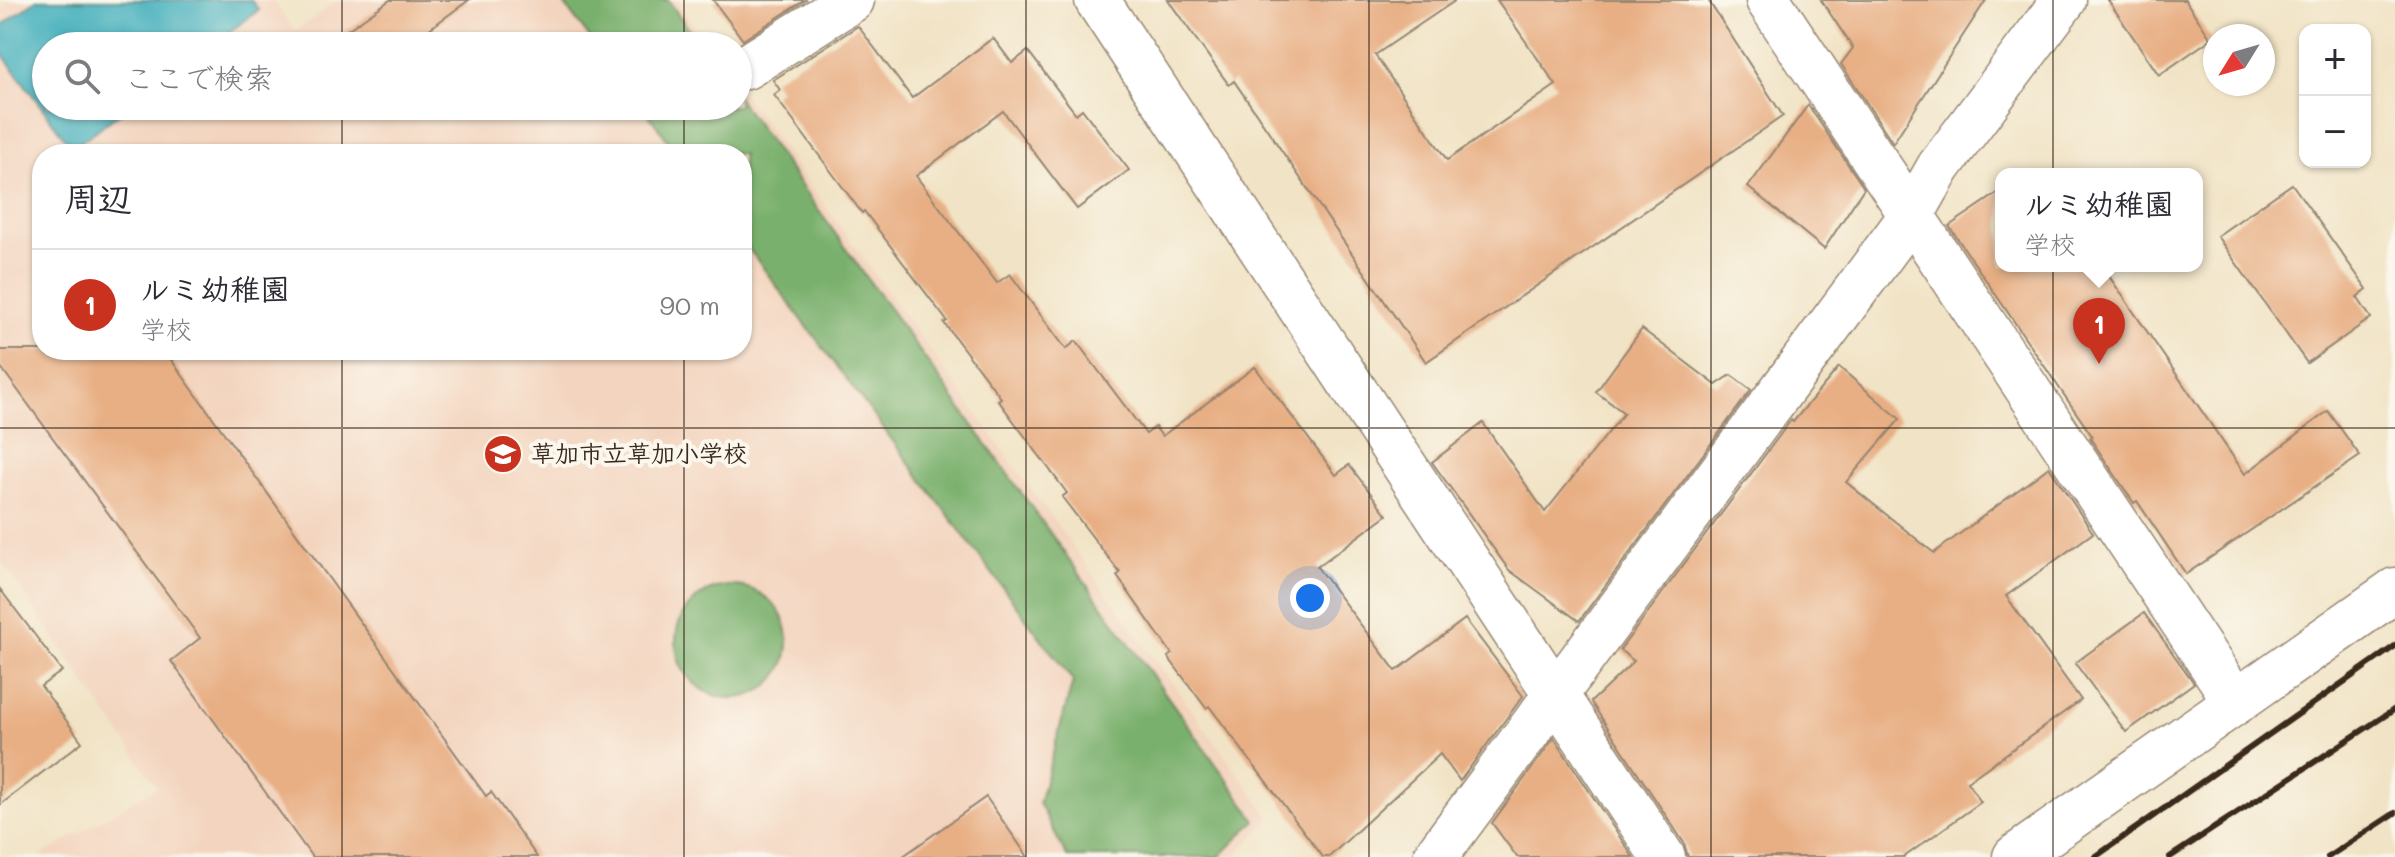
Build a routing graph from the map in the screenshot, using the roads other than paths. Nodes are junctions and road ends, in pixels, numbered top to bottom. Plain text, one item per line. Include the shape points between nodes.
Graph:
1 (852, 0) edge
2 (1097, 0) edge
3 (1768, 0) edge
4 (2064, 0) edge
5 (752, 63) edge
6 (1911, 216) junction
7 (2395, 590) edge
8 (1555, 693) junction
9 (2236, 702) junction
10 (1435, 857) edge
11 (1663, 857) edge
12 (2015, 857) edge

1 - 5 street
2 - 8 street
3 - 6 street
4 - 6 street via 1939,167
6 - 8 street
6 - 9 street
7 - 9 street
8 - 10 street
8 - 11 street
9 - 12 street

